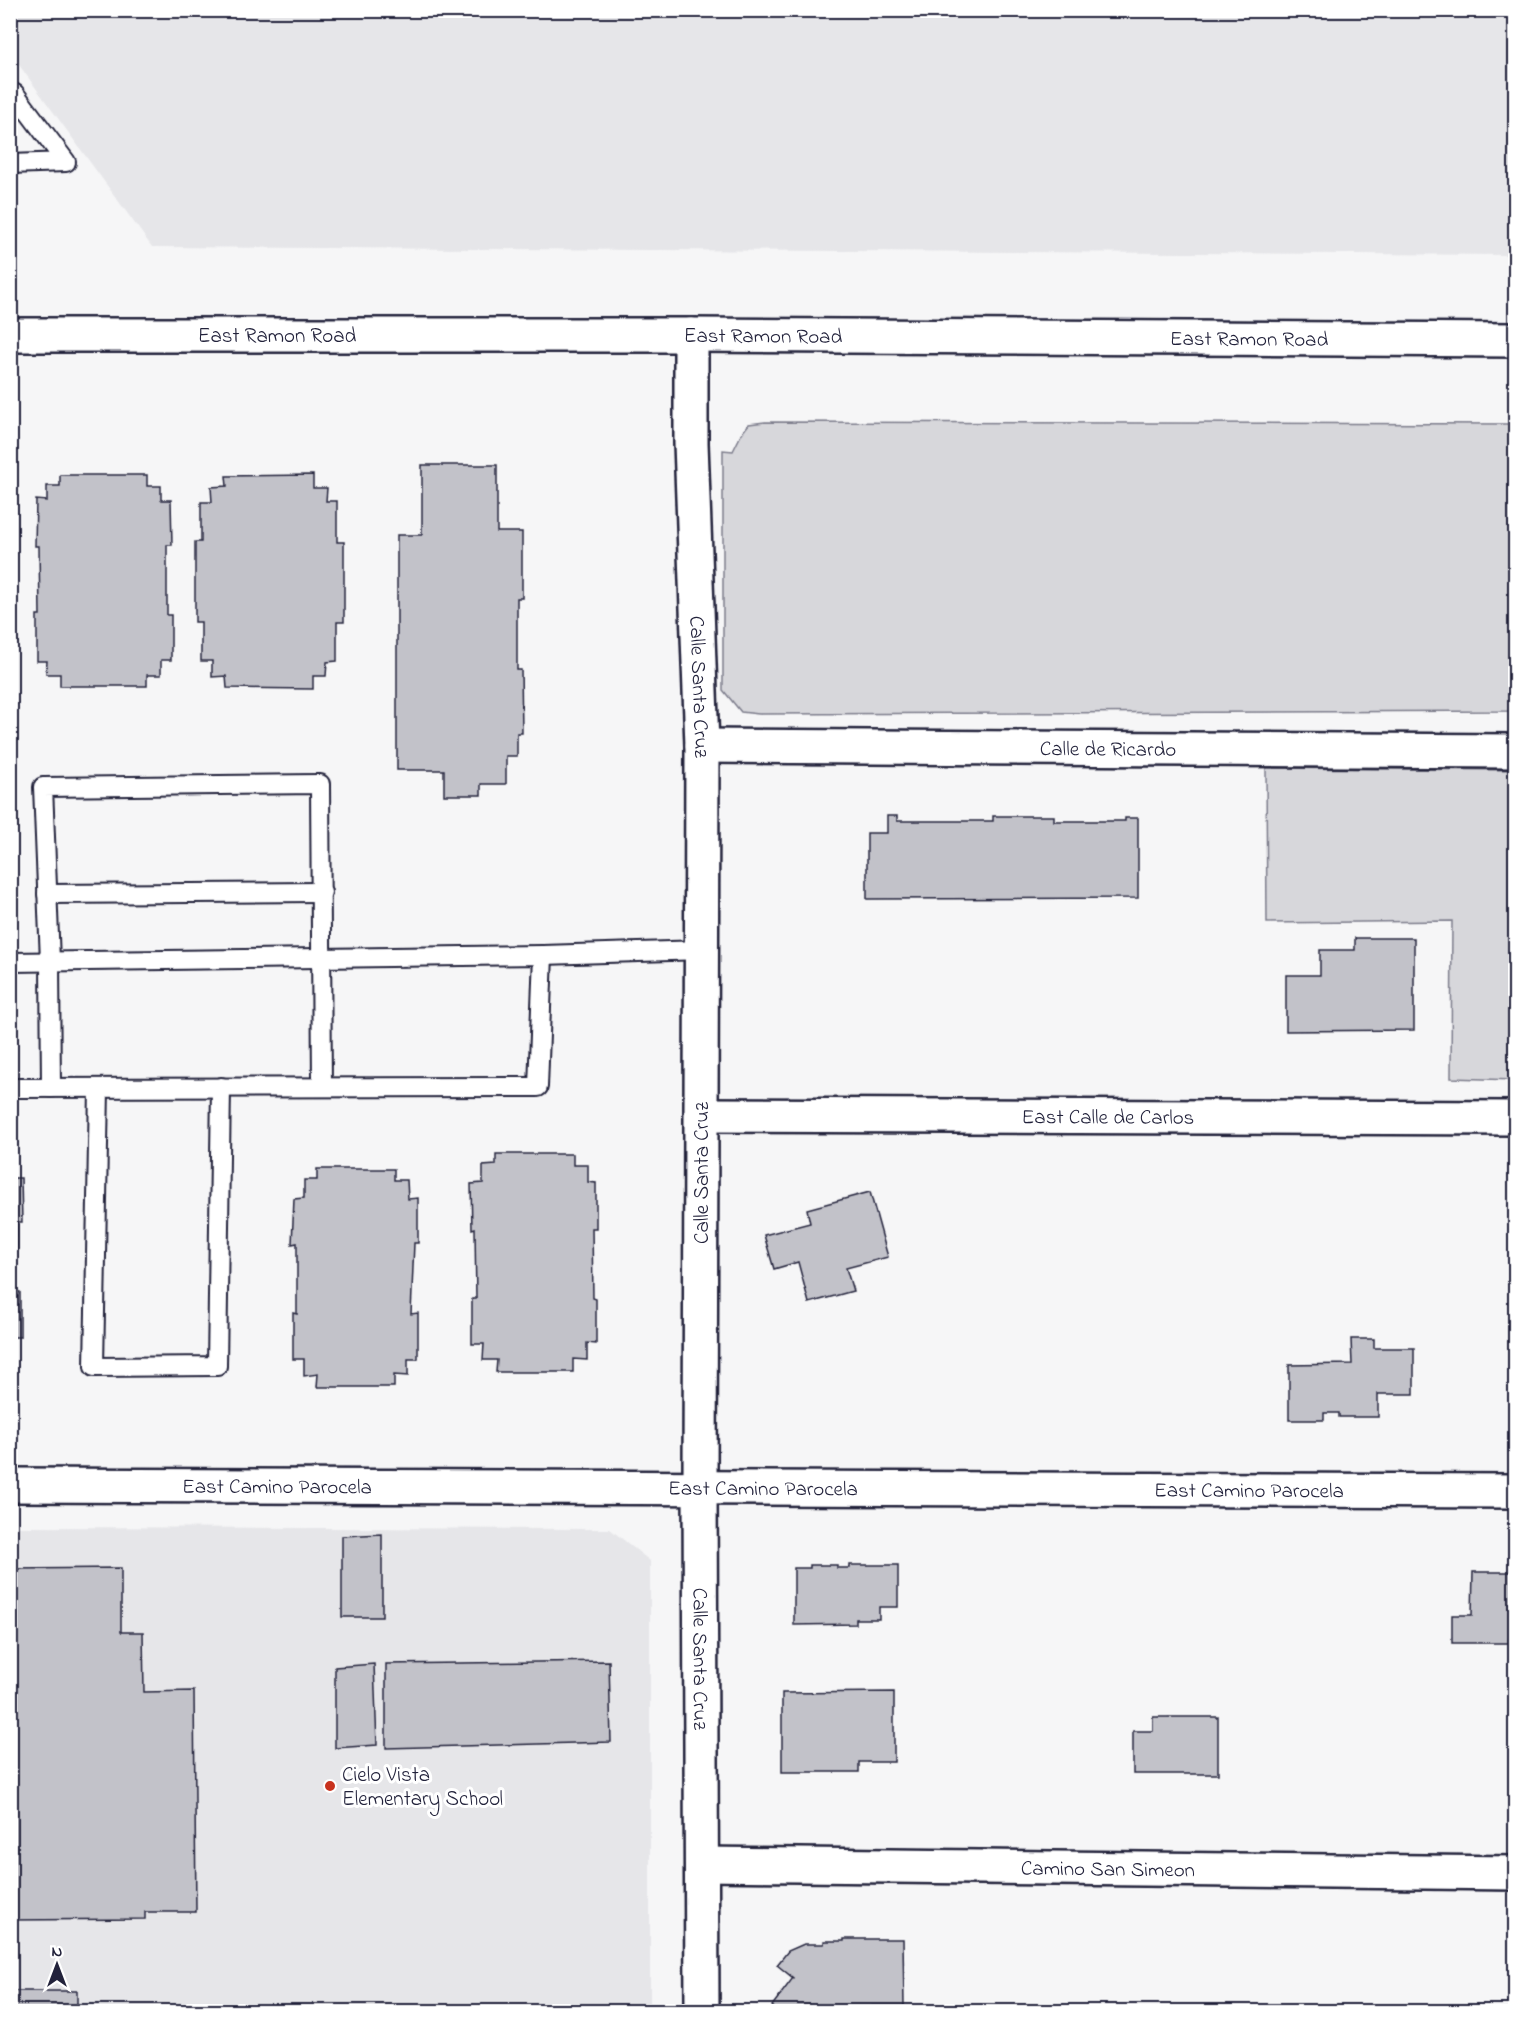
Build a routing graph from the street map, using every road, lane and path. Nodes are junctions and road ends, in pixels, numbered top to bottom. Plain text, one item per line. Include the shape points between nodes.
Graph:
1 (10, 91) edge
2 (10, 164) edge
3 (10, 334) edge
4 (691, 335) junction
5 (1515, 340) edge
6 (702, 746) junction
7 (1515, 751) edge
8 (321, 892) junction
9 (47, 894) junction
10 (702, 950) junction
11 (543, 955) junction
12 (322, 958) junction
13 (50, 961) junction
14 (10, 962) edge
15 (220, 1087) junction
16 (322, 1087) junction
17 (10, 1088) edge
18 (51, 1088) junction
19 (99, 1088) junction
20 (702, 1115) junction
21 (1515, 1118) edge
22 (10, 1485) edge
23 (700, 1487) junction
24 (1515, 1491) edge
25 (702, 1864) junction
26 (1515, 1873) edge
27 (702, 2012) edge

1 - 2 lane via 66,162
3 - 4 street, East Ramon Road
4 - 5 street, East Ramon Road
4 - 6 street, Calle Santa Cruz
6 - 7 street, Calle de Ricardo
6 - 10 street, Calle Santa Cruz
8 - 9 lane
8 - 9 lane via 320,784 43,787
8 - 12 lane
9 - 13 lane
10 - 11 lane
10 - 20 street, Calle Santa Cruz
11 - 12 lane
11 - 16 lane via 538,1087
12 - 13 lane
12 - 16 lane
13 - 14 lane
13 - 18 lane
15 - 16 lane
15 - 19 lane
15 - 19 lane via 217,1366 94,1367
17 - 18 lane
18 - 19 lane
20 - 21 street, East Calle de Carlos
20 - 23 street, Calle Santa Cruz
22 - 23 street, East Camino Parocela
23 - 24 street, East Camino Parocela
23 - 25 street, Calle Santa Cruz
25 - 26 street, Camino San Simeon
25 - 27 street, Calle Santa Cruz

